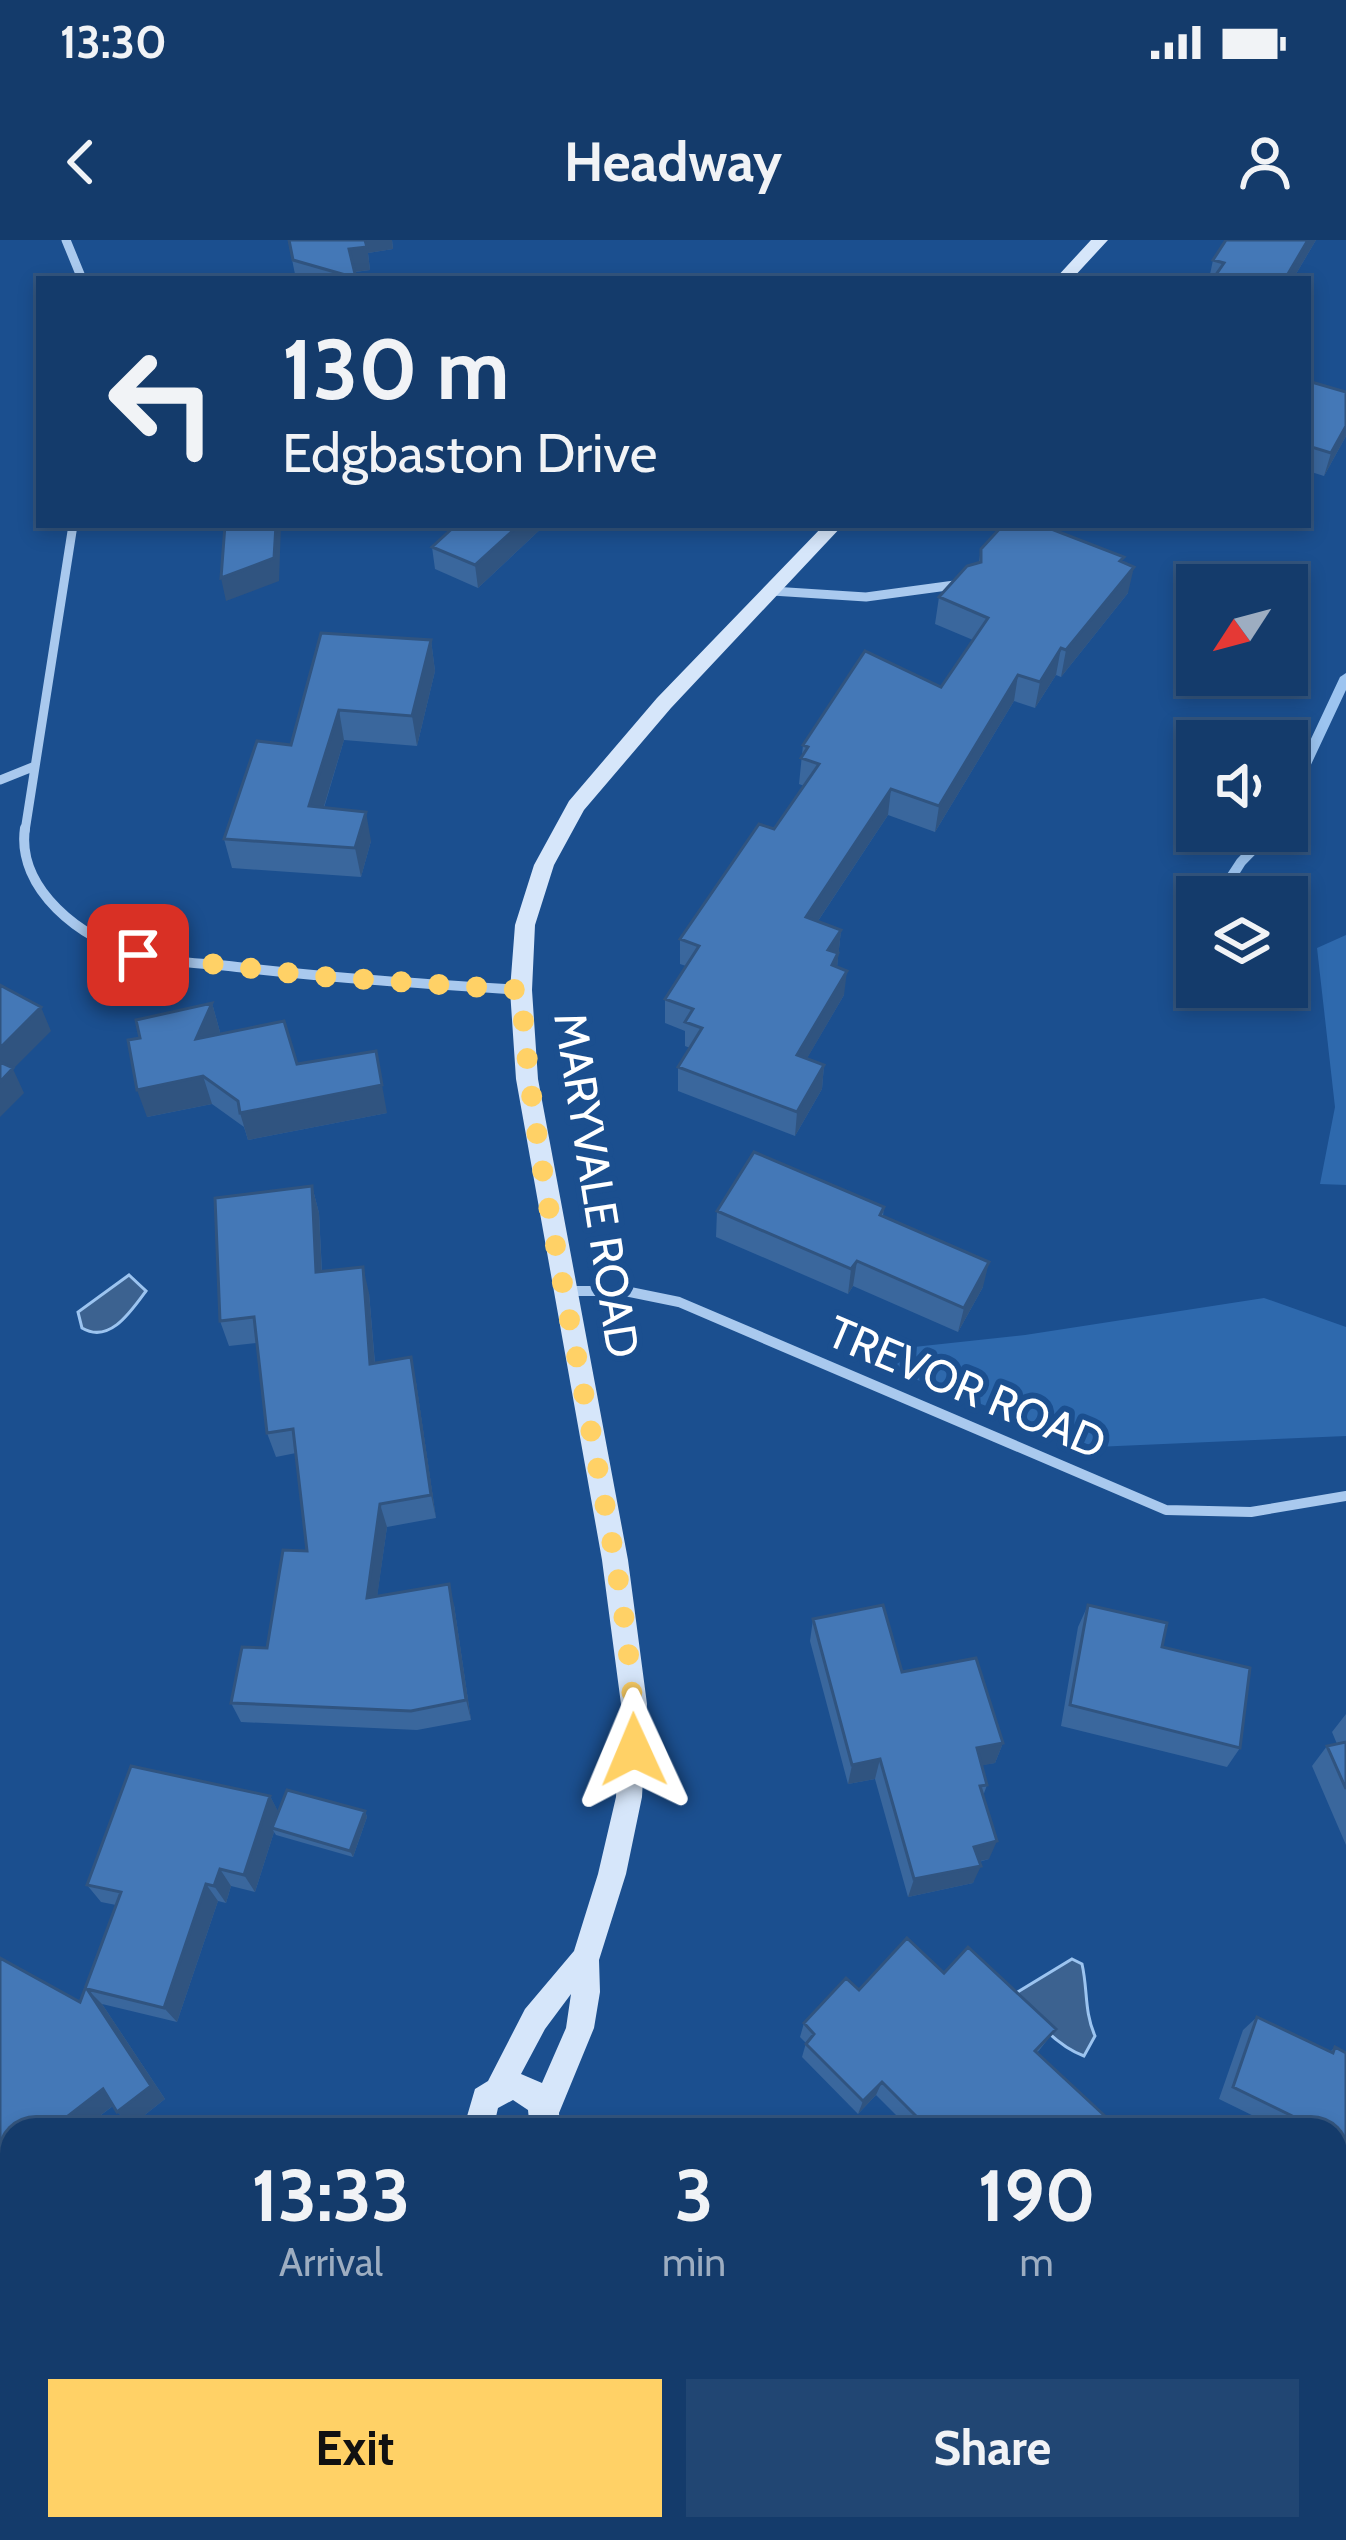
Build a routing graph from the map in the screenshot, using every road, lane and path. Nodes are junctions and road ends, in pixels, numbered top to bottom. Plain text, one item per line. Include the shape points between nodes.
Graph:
1 (66, 240) edge
2 (1100, 240) edge
3 (81, 276) edge
4 (1066, 276) edge
5 (73, 528) edge
6 (831, 528) edge
7 (971, 582) edge
8 (772, 591) junction
9 (35, 766) junction
10 (0, 780) edge
11 (521, 990) junction
12 (566, 1292) junction
13 (1346, 1496) edge
14 (585, 1960) junction
15 (500, 2088) junction
16 (474, 2118) edge
17 (546, 2118) edge
18 (550, 2118) edge

1 - 3 street
2 - 4 street
5 - 9 street
6 - 8 street, MARYVALE ROAD
7 - 8 street via 866,597
8 - 11 street, MARYVALE ROAD via 576,806 525,925
9 - 10 street
9 - 11 street via 27,870 51,904 106,943 170,962
11 - 12 street, MARYVALE ROAD via 527,1079
12 - 13 street, TREVOR ROAD via 625,1291 680,1302 1166,1510 1251,1512
12 - 14 street, MARYVALE ROAD via 634,1704 629,1796
14 - 15 street, MARYVALE ROAD via 531,2025
14 - 18 street, MARYVALE ROAD via 580,2028
15 - 16 street, MARYVALE ROAD
15 - 17 street via 533,2092

